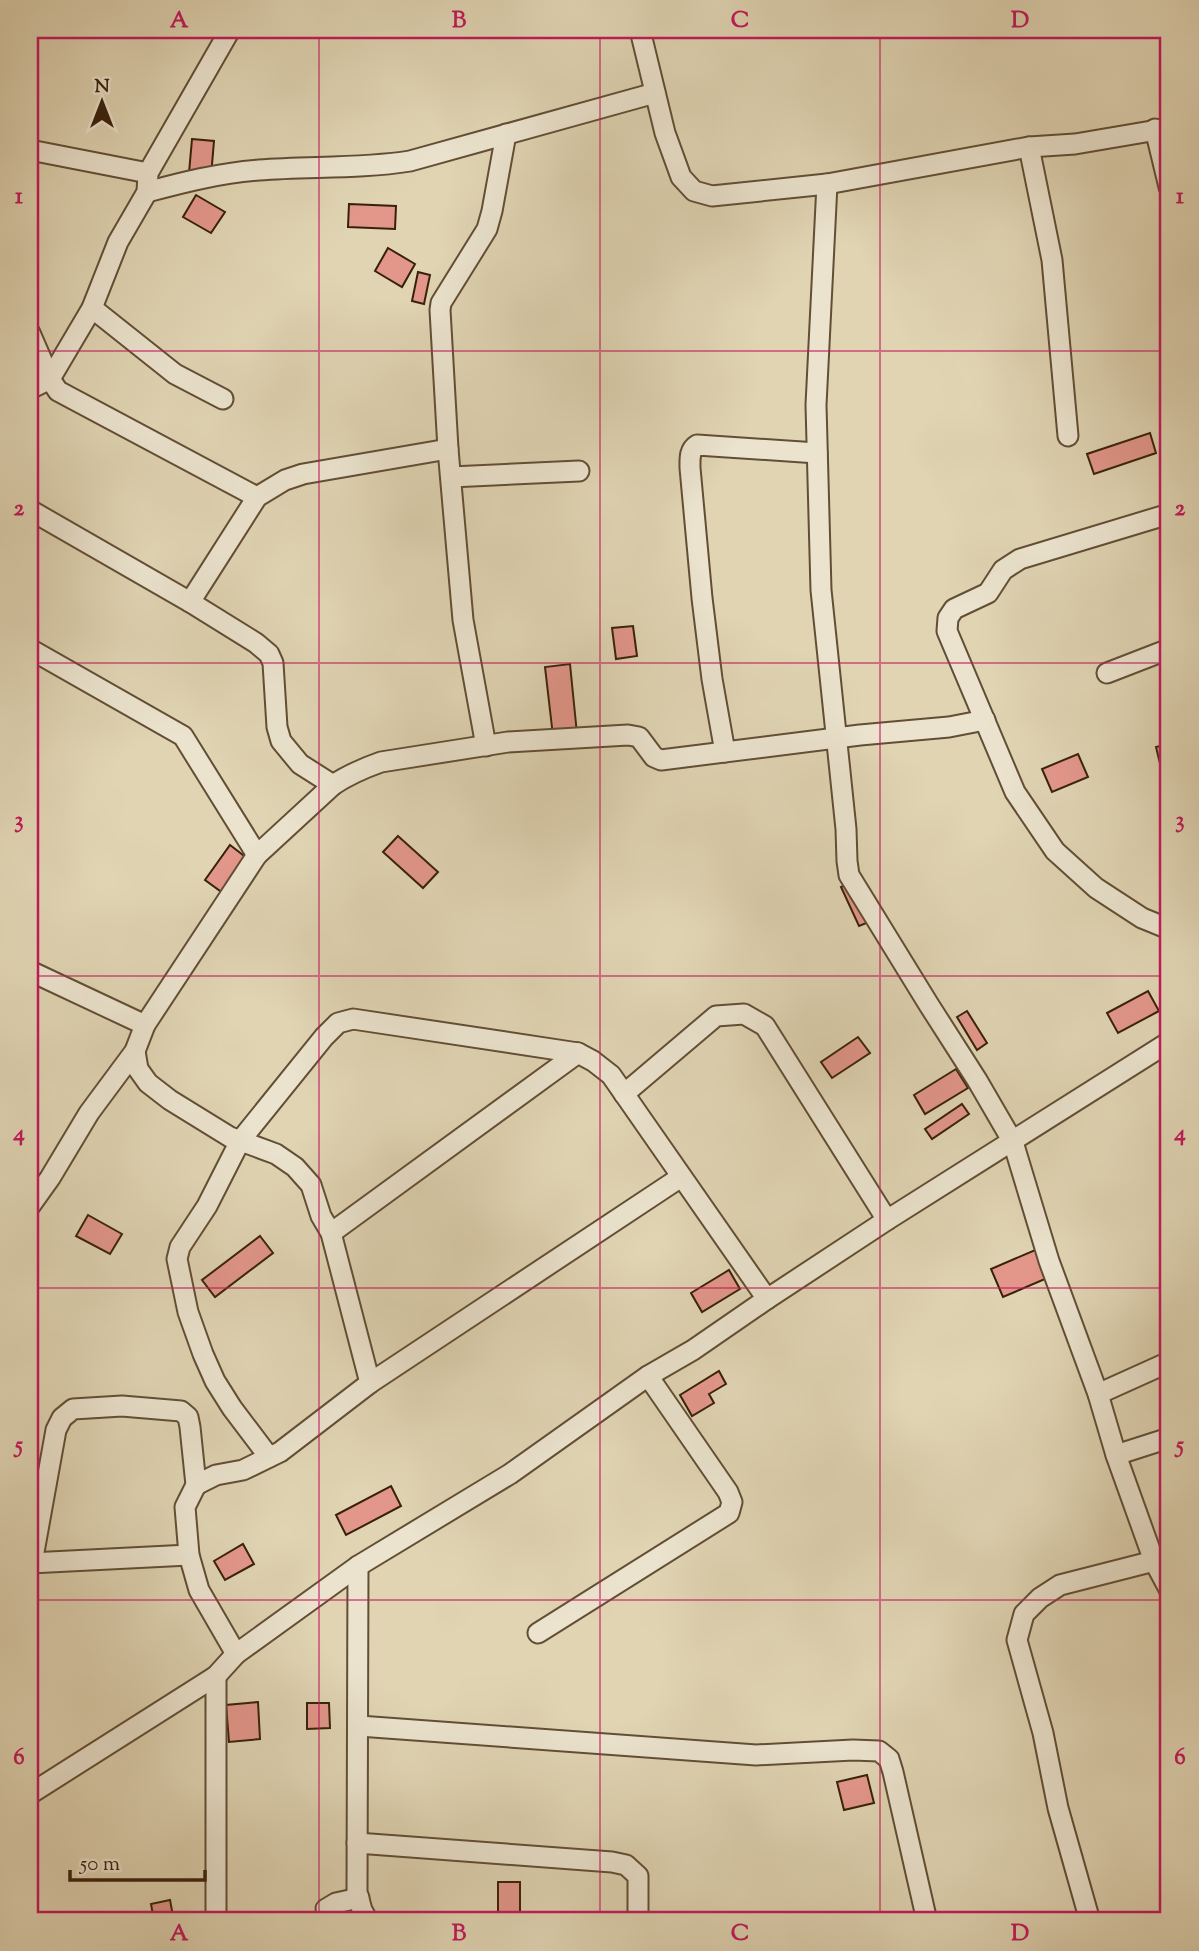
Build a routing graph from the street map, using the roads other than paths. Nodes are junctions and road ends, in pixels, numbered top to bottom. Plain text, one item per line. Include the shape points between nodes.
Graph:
1 (230, 30) edge
2 (640, 30) edge
3 (655, 93) junction
4 (1162, 129) edge
5 (506, 134) junction
6 (1029, 147) junction
7 (30, 150) edge
8 (147, 182) junction
9 (827, 184) junction
10 (1169, 187) edge
11 (92, 308) junction
12 (30, 333) edge
13 (50, 379) junction
14 (30, 389) edge
15 (223, 399) dead end
16 (1068, 436) dead end
17 (449, 449) junction
18 (817, 453) junction
19 (579, 471) dead end
20 (451, 477) junction
21 (257, 497) junction
22 (30, 510) edge
23 (1169, 514) edge
24 (190, 602) junction
25 (30, 649) edge
26 (1169, 649) edge
27 (1107, 673) dead end
28 (985, 720) junction
29 (837, 739) junction
30 (486, 746) junction
31 (725, 752) junction
32 (333, 785) junction
33 (257, 855) junction
34 (1169, 929) edge
35 (30, 971) edge
36 (145, 1025) junction
37 (1169, 1042) edge
38 (135, 1051) junction
39 (578, 1053) junction
40 (624, 1094) junction
41 (240, 1141) junction
42 (1013, 1142) junction
43 (681, 1177) junction
44 (30, 1206) edge
45 (887, 1220) junction
46 (331, 1233) junction
47 (767, 1298) junction
48 (1169, 1362) edge
49 (648, 1376) junction
50 (370, 1383) junction
51 (1098, 1394) junction
52 (1169, 1438) edge
53 (1116, 1455) junction
54 (269, 1457) junction
55 (196, 1485) junction
56 (34, 1521) edge
57 (189, 1555) junction
58 (1153, 1560) junction
59 (31, 1563) edge
60 (358, 1566) junction
61 (1169, 1589) edge
62 (538, 1633) dead end
63 (236, 1654) junction
64 (216, 1676) junction
65 (359, 1726) junction
66 (30, 1794) edge
67 (357, 1843) junction
68 (359, 1898) junction
69 (216, 1921) edge
70 (328, 1921) edge
71 (368, 1921) edge
72 (638, 1921) edge
73 (927, 1921) edge
74 (1090, 1921) edge

1 - 8 street
2 - 3 street
3 - 5 street
3 - 9 street via 681,177 694,191 712,195
4 - 6 street
4 - 10 street
5 - 8 street via 382,166 257,170
5 - 17 street via 487,229 441,303
6 - 9 street
6 - 16 street via 1052,260
7 - 8 street
8 - 11 street
9 - 18 street
11 - 13 street
11 - 15 street via 175,374
12 - 13 street
13 - 14 street
13 - 21 street via 66,396
17 - 20 street
17 - 21 street via 303,474
18 - 29 street via 821,590
18 - 31 street via 697,445 691,453 702,598
19 - 20 street
20 - 30 street via 463,620
21 - 24 street
22 - 24 street
23 - 28 street via 1020,559 1003,570 988,593 954,609 947,631
24 - 32 street via 269,654 281,741 300,764
25 - 33 street via 183,736
26 - 27 street
28 - 29 street
28 - 34 street via 1015,792 1055,851 1096,888 1142,918
29 - 31 street
29 - 42 street via 849,875
30 - 31 street via 628,735 639,737 661,760
30 - 32 street via 381,762
32 - 33 street
33 - 36 street
35 - 36 street
36 - 38 street
37 - 42 street
38 - 41 street via 138,1069 148,1083
38 - 44 street
39 - 40 street via 611,1075
39 - 41 street via 353,1020 338,1023
39 - 46 street
40 - 43 street
40 - 45 street via 716,1016 744,1014 765,1026
41 - 46 street via 276,1154 295,1167 311,1185
41 - 54 street via 177,1259 188,1312 215,1381
42 - 45 street
42 - 51 street via 1049,1261
43 - 47 street
43 - 50 street
45 - 47 street
46 - 50 street
47 - 49 street
48 - 51 street
49 - 60 street via 510,1474
49 - 62 street via 728,1492 732,1502 729,1513
50 - 54 street
51 - 53 street
52 - 53 street
53 - 58 street
54 - 55 street
55 - 56 street via 188,1416 181,1410 73,1409 56,1430
55 - 57 street via 185,1507
56 - 59 street
57 - 59 street
57 - 63 street via 199,1590
58 - 61 street
58 - 74 street via 1060,1585 1024,1614 1017,1640
60 - 63 street
60 - 65 street
63 - 64 street
64 - 66 street
64 - 69 street
65 - 67 street
65 - 73 street via 756,1755 878,1751 889,1759 893,1772
67 - 68 street
67 - 72 street via 626,1865 638,1876
68 - 70 street via 330,1905
68 - 71 street

